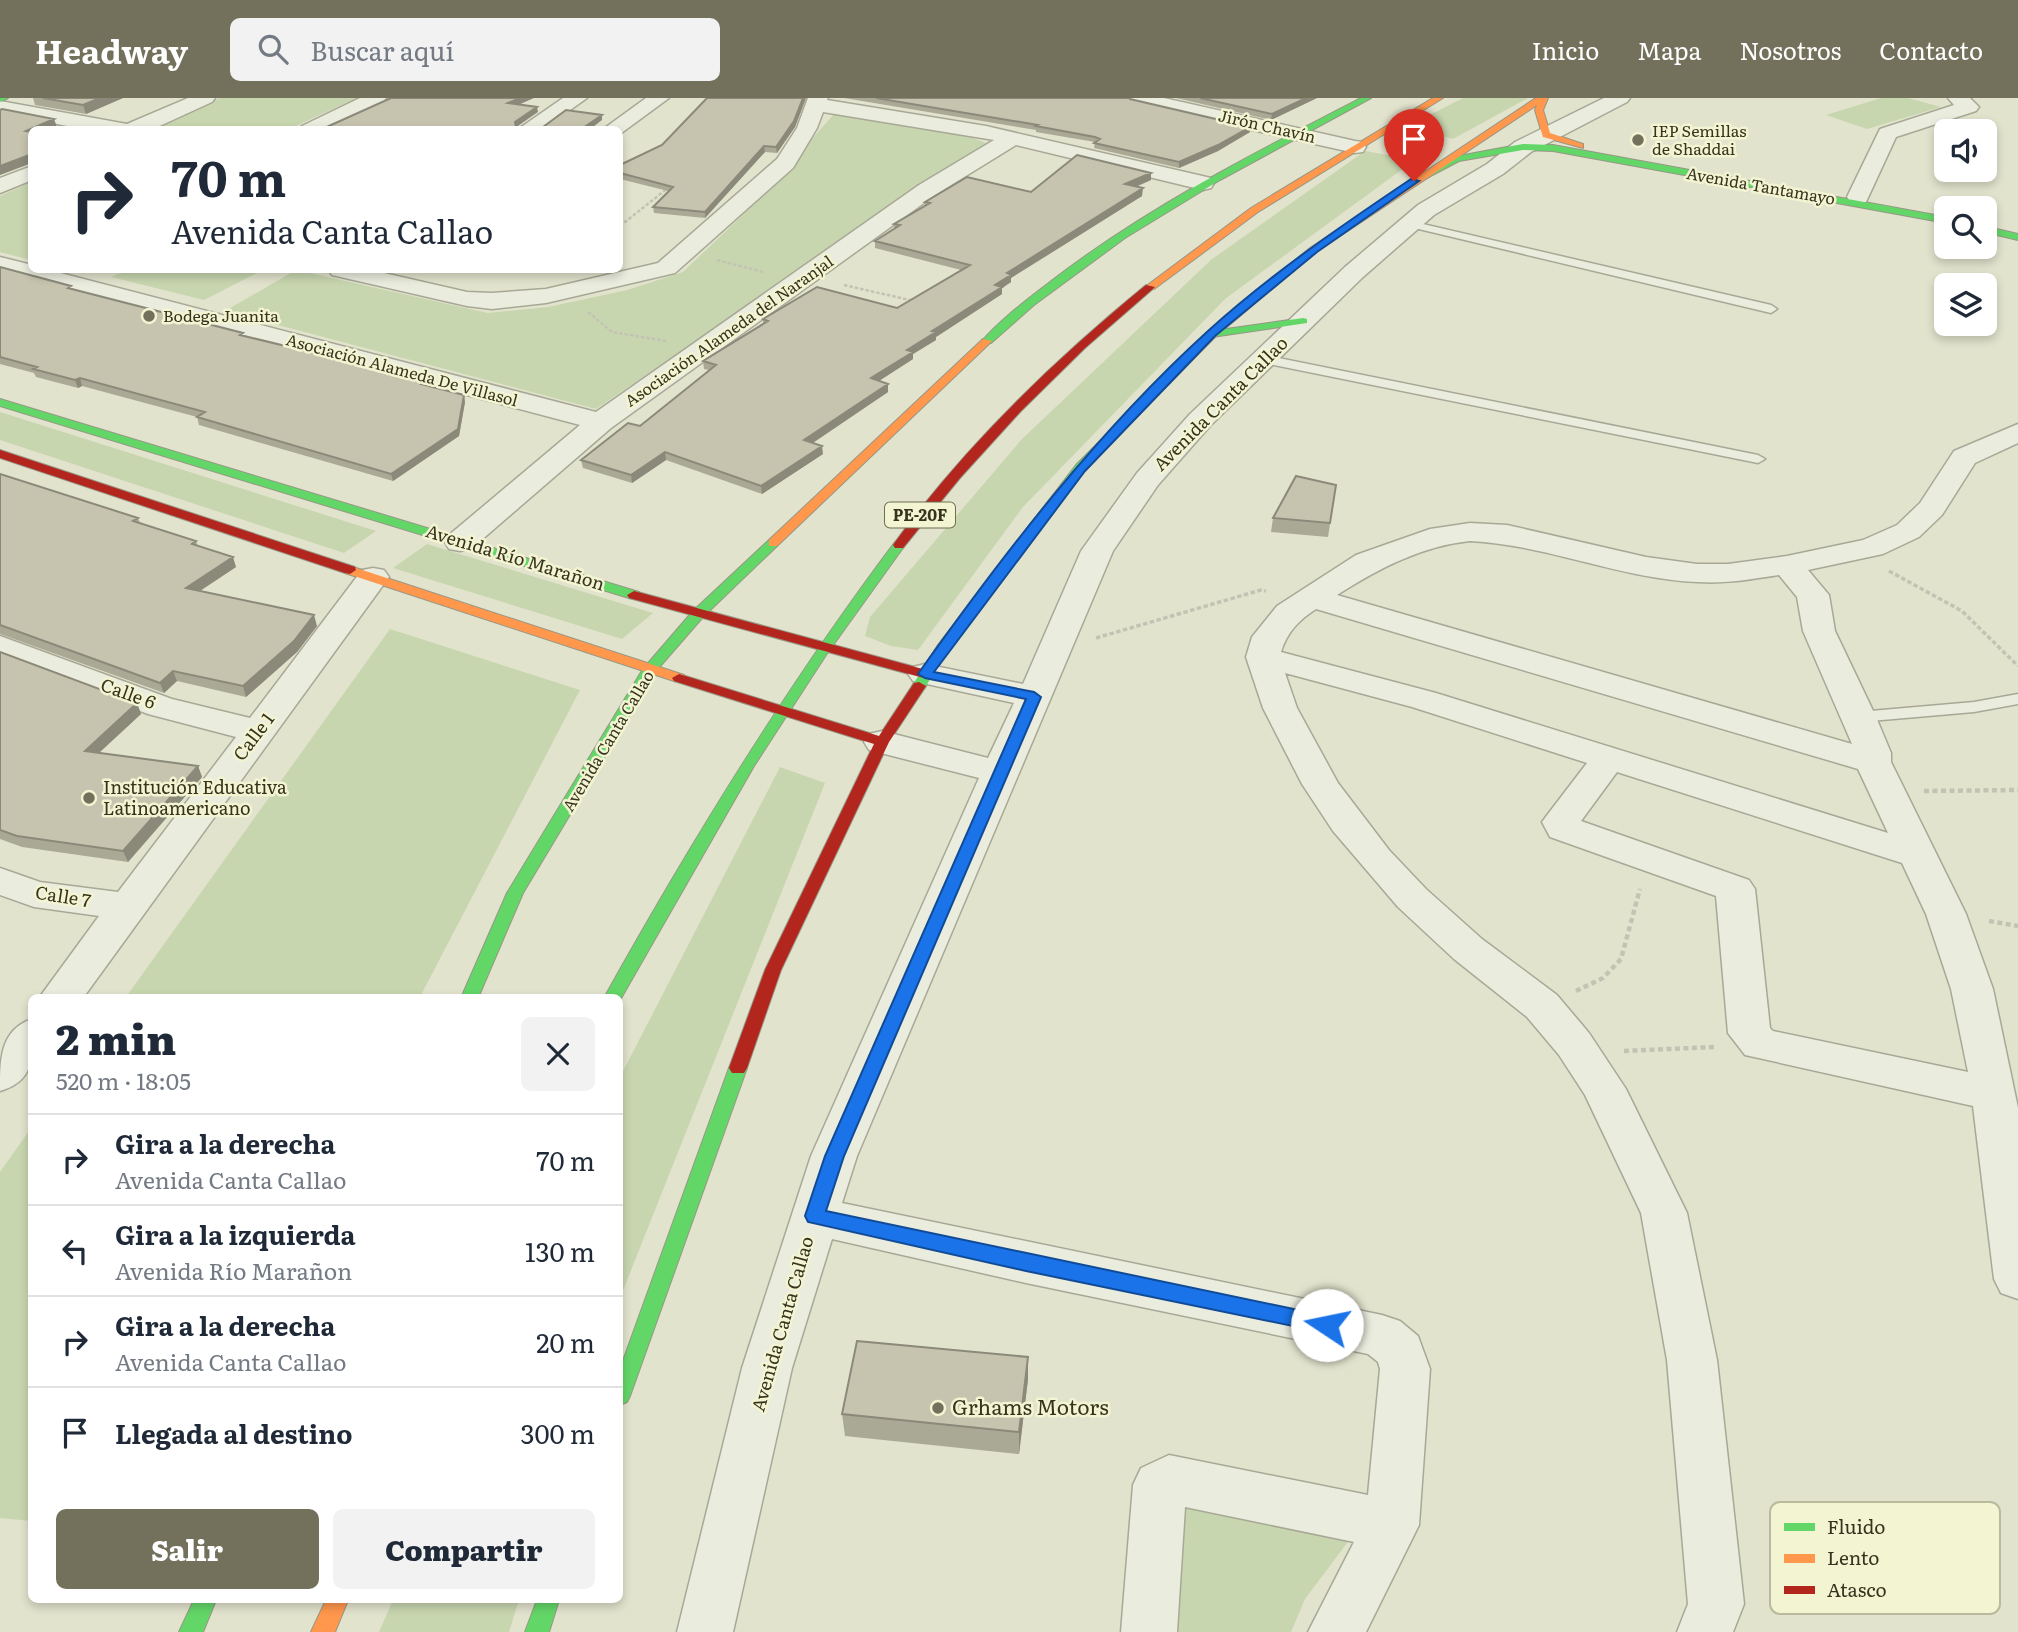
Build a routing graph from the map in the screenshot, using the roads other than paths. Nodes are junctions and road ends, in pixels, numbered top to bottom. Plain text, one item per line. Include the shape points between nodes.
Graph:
1 (205, 98) edge
2 (376, 98) edge
3 (577, 98) edge
4 (659, 98) edge
5 (1140, 98) edge
6 (1367, 98) edge
7 (1439, 98) edge
8 (1543, 98) edge
9 (1620, 98) edge
10 (1958, 98) edge
11 (818, 101) edge
12 (0, 107) edge
13 (103, 126) edge
14 (141, 126) edge
15 (317, 126) edge
16 (533, 126) edge
17 (618, 126) edge
18 (1297, 133) junction
19 (1012, 139) junction
20 (1534, 141) junction
21 (1355, 147) junction
22 (28, 174) edge
23 (1414, 181) junction
24 (1203, 183) junction
25 (0, 186) edge
26 (1858, 197) junction
27 (1934, 211) edge
28 (1934, 218) edge
29 (1410, 224) junction
30 (1997, 225) edge
31 (2018, 229) edge
32 (1997, 232) edge
33 (2018, 237) edge
34 (0, 264) edge
35 (28, 271) edge
36 (34, 273) edge
37 (99, 273) edge
38 (354, 273) edge
39 (75, 284) junction
40 (1771, 309) dead end
41 (1303, 321) junction
42 (1212, 334) junction
43 (1264, 359) junction
44 (0, 402) edge
45 (601, 422) junction
46 (2018, 432) edge
47 (0, 454) edge
48 (1758, 458) dead end
49 (410, 526) junction
50 (390, 540) dead end
51 (460, 541) junction
52 (1787, 565) junction
53 (364, 567) junction
54 (1312, 598) junction
55 (698, 614) junction
56 (0, 646) edge
57 (822, 646) junction
58 (1263, 657) junction
59 (650, 669) junction
60 (925, 674) junction
61 (1034, 697) junction
62 (2018, 699) edge
63 (780, 709) junction
64 (1859, 717) junction
65 (259, 730) junction
66 (882, 742) junction
67 (1610, 757) junction
68 (1000, 772) junction
69 (1880, 776) junction
70 (1915, 854) junction
71 (0, 881) edge
72 (128, 907) junction
73 (63, 994) edge
74 (471, 994) edge
75 (614, 994) edge
76 (28, 1039) edge
77 (0, 1075) edge
78 (1994, 1094) junction
79 (815, 1216) junction
80 (2018, 1279) edge
81 (623, 1387) edge
82 (1392, 1525) junction
83 (204, 1603) edge
84 (336, 1603) edge
85 (547, 1603) edge
86 (191, 1632) edge
87 (323, 1632) edge
88 (537, 1632) edge
89 (705, 1632) edge
90 (1149, 1632) edge
91 (1336, 1632) edge
92 (1705, 1632) edge

1 - 14 street
2 - 15 street
3 - 16 street
4 - 17 street
5 - 18 street, Jirón Chavín
6 - 18 main road, Avenida Canta Callao
7 - 21 main road, PE-20F
8 - 20 main road
8 - 23 main road
9 - 20 street, Avenida Canta Callao
10 - 26 street via 1970,105 1966,110 1887,133
11 - 19 street
11 - 38 street via 785,163 666,268 564,292 467,299
12 - 13 street
18 - 21 street, Jirón Chavín
18 - 24 main road, Avenida Canta Callao
19 - 24 street
19 - 45 street, Asociación Alameda del Naranjal via 927,190
20 - 23 main road, Avenida Tantamayo via 1455,159
20 - 26 main road, Avenida Tantamayo
20 - 28 main road, Avenida Tantamayo
20 - 29 street, Avenida Canta Callao
21 - 57 main road, PE-20F via 1214,237 1070,356 920,516
22 - 25 street
23 - 42 main road via 1314,250
24 - 55 main road, Avenida Canta Callao via 1104,245 1006,323
26 - 27 main road, Avenida Tantamayo
29 - 40 lane
29 - 41 street, Avenida Canta Callao
30 - 31 main road
32 - 33 main road
34 - 35 street, Asociación Alameda De Villasol
36 - 39 street, Asociación Alameda De Villasol
37 - 39 street
39 - 45 street, Asociación Alameda De Villasol
41 - 42 main road
41 - 43 street, Avenida Canta Callao
42 - 60 main road via 1080,468
43 - 48 lane
43 - 61 street, Avenida Canta Callao via 1147,479 1097,551
44 - 49 main road, Avenida Río Marañon
45 - 51 street, Asociación Alameda del Naranjal
46 - 52 street via 1964,457 1931,509 1908,531 1872,547
47 - 53 main road
49 - 50 main road
49 - 51 main road, Avenida Río Marañon
51 - 55 main road, Avenida Río Marañon
52 - 54 street via 1697,573 1507,534 1470,532 1441,535 1379,557
52 - 64 street via 1813,595 1819,631
53 - 59 main road
53 - 65 street, Calle 1
54 - 58 street via 1289,612 1269,636
54 - 69 street
55 - 57 main road, Avenida Río Marañon
55 - 59 main road, Avenida Canta Callao
56 - 65 street, Calle 6 via 184,715
57 - 60 main road, Avenida Río Marañon
57 - 63 main road, PE-20F
58 - 67 street
58 - 92 street via 1280,708 1320,784 1375,859 1412,898 1542,1006 1580,1053 1604,1089 1664,1213 1692,1360 1716,1604
59 - 63 main road
59 - 74 main road, Avenida Canta Callao via 515,894
60 - 61 street, Avenida Río Marañon
60 - 66 main road
61 - 68 street, Avenida Canta Callao
62 - 64 lane
63 - 66 main road
63 - 75 main road, PE-20F
64 - 69 street
65 - 72 street, Calle 1
66 - 68 street
66 - 81 main road via 773,970
67 - 70 street
67 - 78 street via 1561,822 1563,828 1735,889 1749,1033 1760,1045
68 - 79 street, Avenida Canta Callao via 834,1156
69 - 70 street
70 - 78 street via 1946,914 1972,989
71 - 72 street, Calle 7 via 34,894
72 - 73 street, Calle 1
76 - 77 street
78 - 80 street
79 - 82 street via 1382,1336 1400,1351 1405,1369
79 - 89 street, Avenida Canta Callao via 767,1368
82 - 90 street via 1164,1481
82 - 91 street
83 - 86 main road
84 - 87 main road
85 - 88 main road

